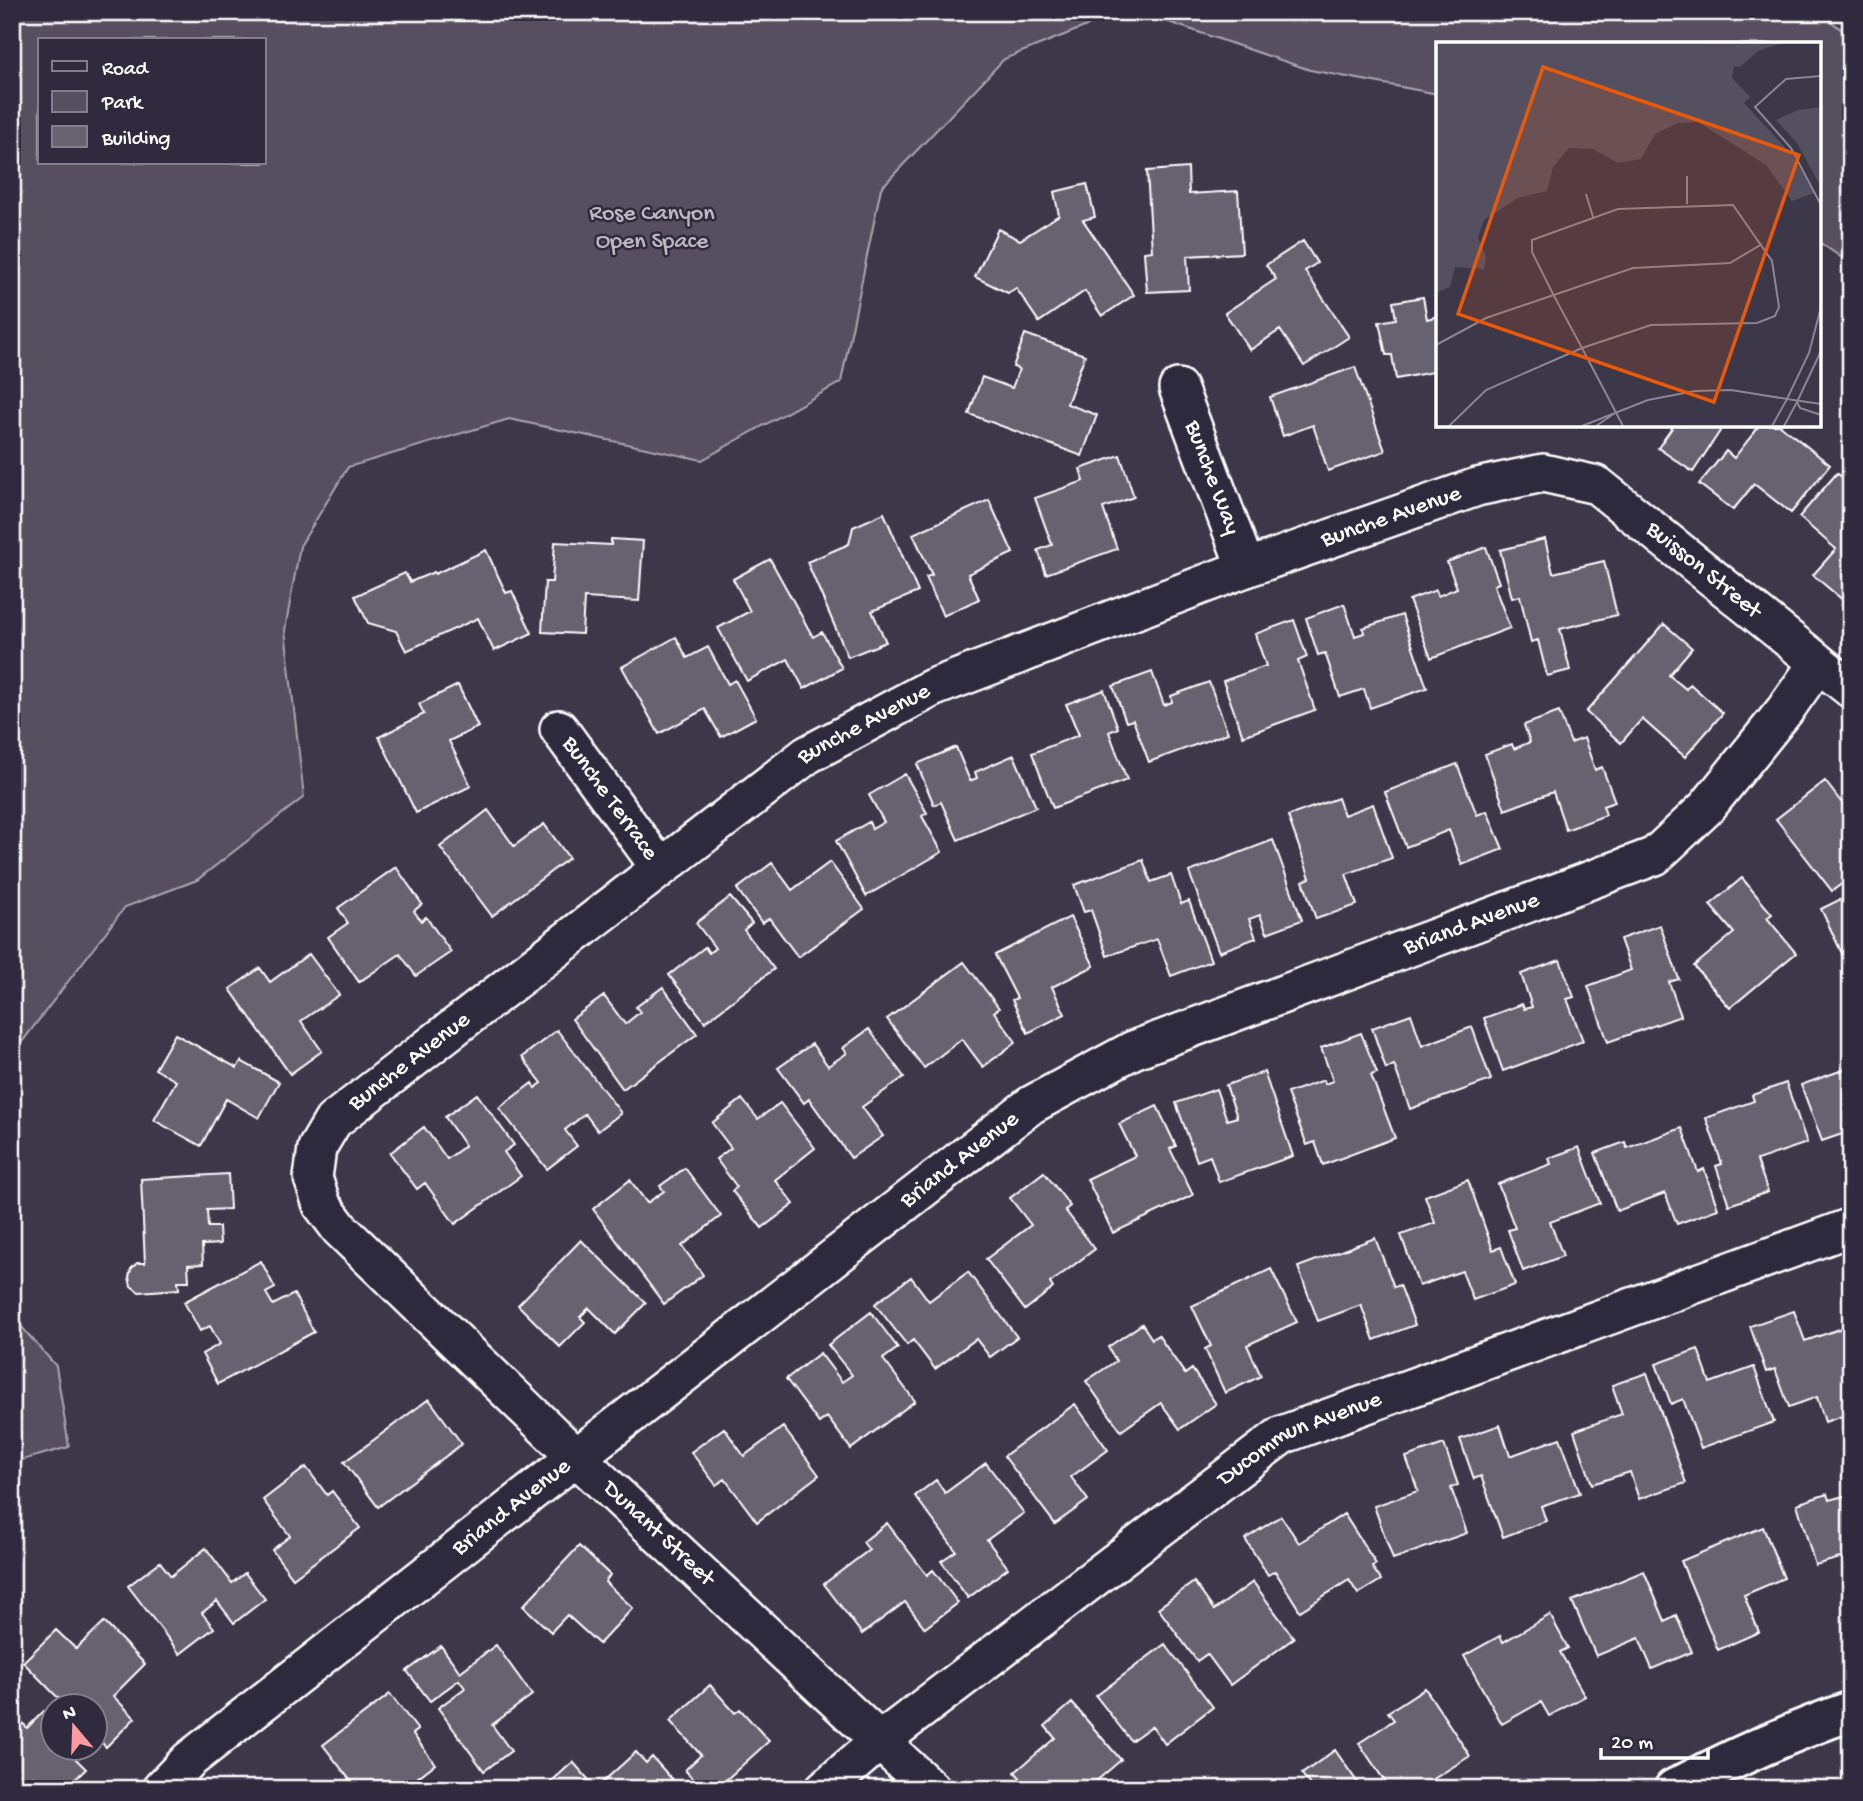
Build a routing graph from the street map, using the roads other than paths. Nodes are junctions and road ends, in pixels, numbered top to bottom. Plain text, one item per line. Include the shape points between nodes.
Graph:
1 (1178, 387) dead end
2 (1543, 473) joint
3 (1246, 568) junction
4 (1818, 663) junction
5 (1851, 689) edge
6 (559, 729) dead end
7 (660, 868) junction
8 (313, 1178) joint
9 (1851, 1227) edge
10 (576, 1457) junction
11 (1851, 1711) edge
12 (880, 1741) junction
13 (161, 1789) edge
14 (824, 1789) edge
15 (931, 1789) edge
16 (1674, 1789) edge

1 - 3 street, Bunche Way
2 - 3 street, Bunche Avenue via 1477,487
2 - 4 street, Buisson Street via 1597,485
3 - 7 street, Bunche Avenue via 932,688 807,755
4 - 5 street, Buisson Street
4 - 10 street, Briand Avenue via 1706,808 1655,856 1133,1050 1031,1105
6 - 7 street, Bunche Terrace
7 - 8 street, Bunche Avenue via 333,1121 317,1148
8 - 10 street, Dunant Street via 322,1205 340,1229
9 - 12 street, Ducommun Avenue via 1282,1436
10 - 12 street, Dunant Street
10 - 13 street, Briand Avenue via 189,1760
11 - 16 street
12 - 14 street, Ducommun Avenue
12 - 15 street, Dunant Street

